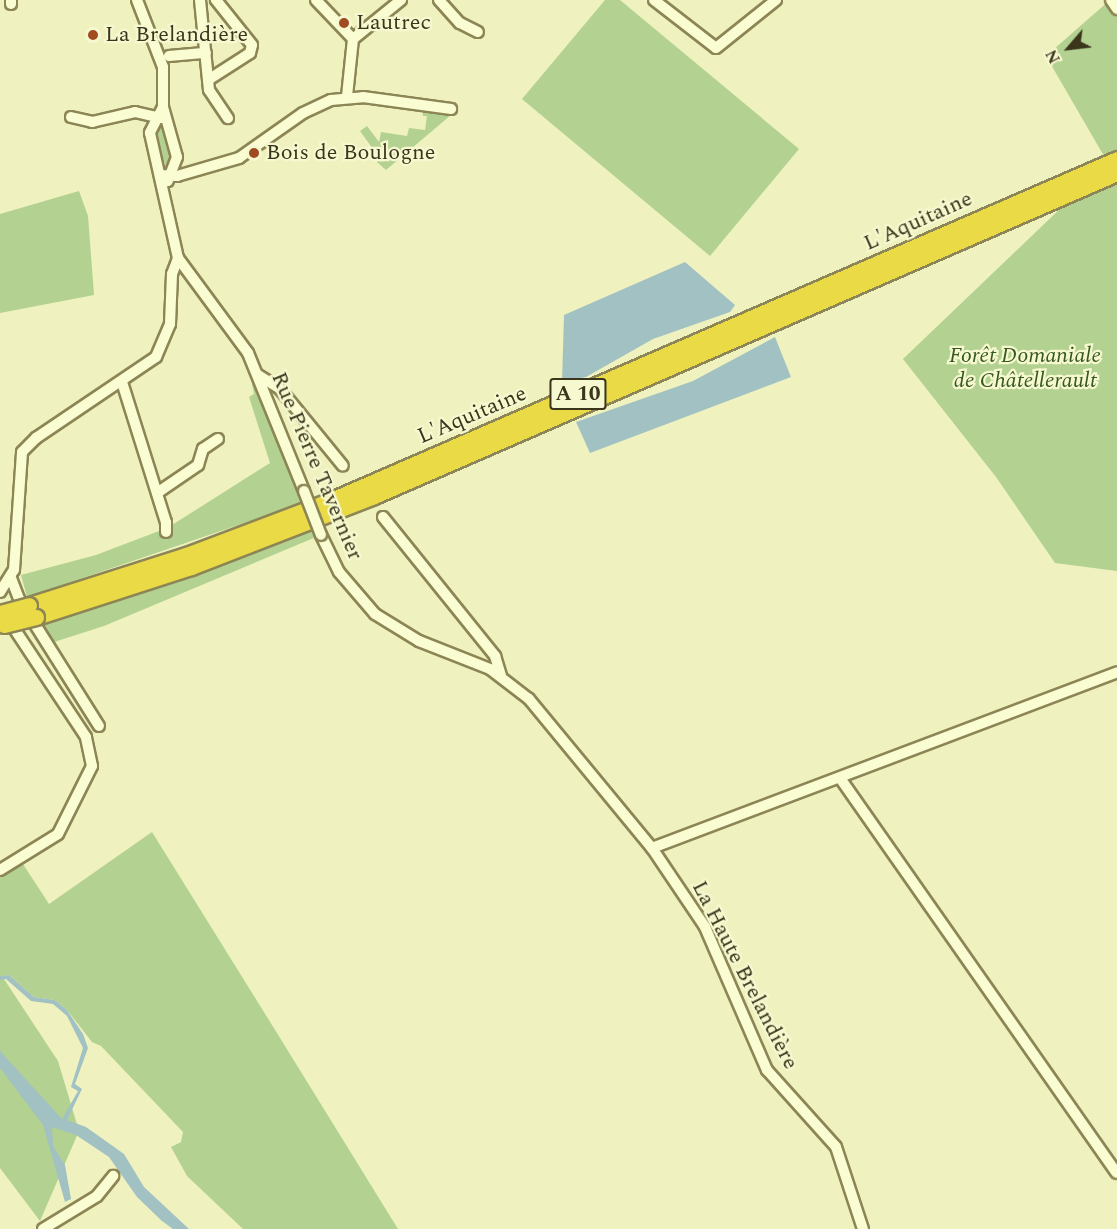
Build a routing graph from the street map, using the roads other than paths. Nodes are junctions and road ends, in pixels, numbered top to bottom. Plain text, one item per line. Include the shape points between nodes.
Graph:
1 (137, 0) edge
2 (201, 0) edge
3 (216, 0) edge
4 (316, 0) edge
5 (401, 0) edge
6 (439, 0) edge
7 (654, 0) edge
8 (776, 0) edge
9 (1112, 0) edge
10 (1117, 9) edge
11 (478, 32) dead end
12 (353, 39) junction
13 (206, 53) junction
14 (169, 56) dead end
15 (208, 80) junction
16 (347, 96) junction
17 (451, 109) dead end
18 (70, 117) dead end
19 (228, 118) dead end
20 (162, 119) junction
21 (1117, 159) edge
22 (1117, 173) edge
23 (165, 176) junction
24 (178, 258) junction
25 (258, 375) junction
26 (122, 382) junction
27 (218, 439) dead end
28 (343, 466) dead end
29 (157, 493) junction
30 (383, 517) dead end
31 (166, 532) dead end
32 (11, 578) junction
33 (0, 592) edge
34 (32, 611) junction
35 (1, 618) edge
36 (1117, 672) edge
37 (501, 676) junction
38 (99, 726) dead end
39 (840, 778) junction
40 (652, 848) junction
41 (0, 870) edge
42 (1117, 1173) edge
43 (113, 1176) dead end
44 (43, 1229) edge
45 (863, 1229) edge

1 - 20 street, Rue Pierre Tavernier via 163,67
2 - 13 street
3 - 15 street via 252,45 249,53
4 - 12 street
5 - 12 street
6 - 11 street via 460,23
7 - 8 street via 716,48
9 - 10 street
12 - 16 street
13 - 14 street
13 - 15 street
15 - 19 street via 209,90
16 - 17 street
16 - 23 street via 303,113 239,158
18 - 20 street via 92,122 135,112
20 - 23 street, Rue Pierre Tavernier via 177,157
20 - 23 street, Rue Pierre Tavernier via 150,133
21 - 34 highway, L'Aquitaine / A 10 via 329,501
22 - 34 highway, L'Aquitaine / A 10 via 374,496 201,563
23 - 24 street, Rue Pierre Tavernier
24 - 25 street, Rue Pierre Tavernier via 236,334
24 - 26 street via 172,274 167,337 156,357
25 - 28 street via 280,389
25 - 37 street, Rue Pierre Tavernier, bridge via 339,572 375,614 419,641
26 - 29 street
26 - 32 street via 36,438 22,452
27 - 29 street via 205,446 198,465
29 - 31 street
30 - 37 street via 495,656
32 - 33 street
32 - 38 street via 19,599
34 - 35 highway, L'Aquitaine / A 10, bridge
35 - 41 street via 41,664 86,737 92,756 89,776 63,828
36 - 39 street
37 - 40 street, Rue Pierre Tavernier via 543,714
39 - 40 street
39 - 42 street
40 - 45 street, La Haute Brelandière via 701,921 767,1070 836,1147
43 - 44 street via 97,1196

